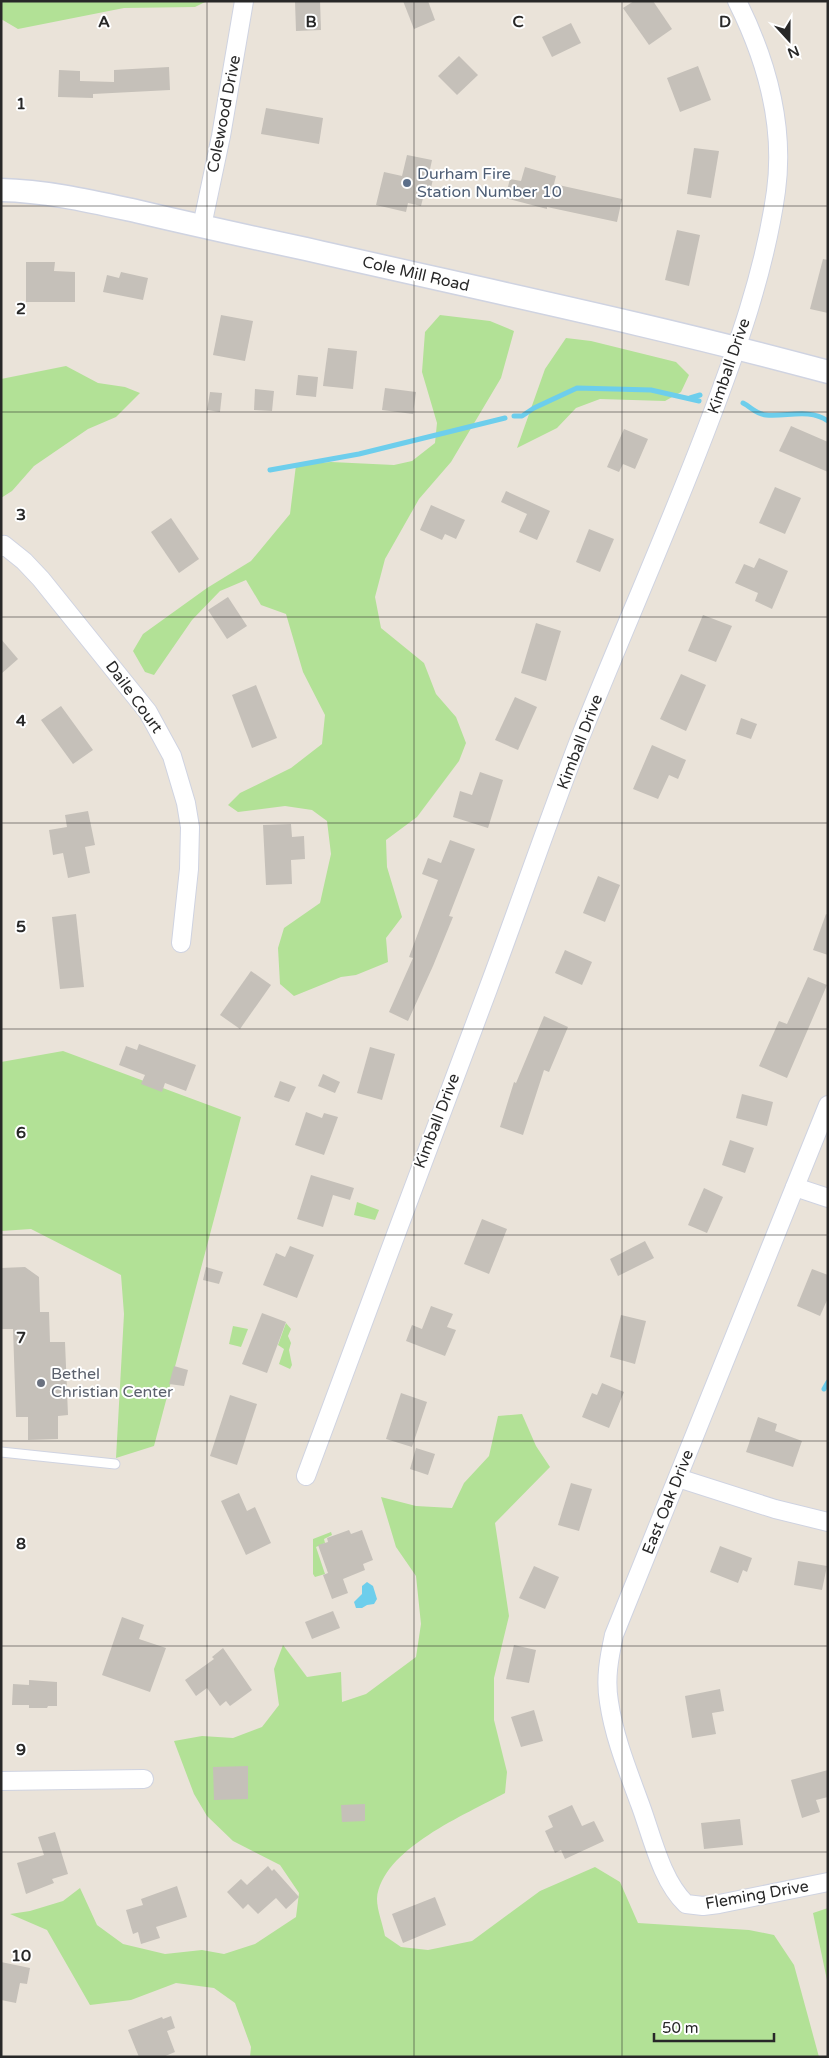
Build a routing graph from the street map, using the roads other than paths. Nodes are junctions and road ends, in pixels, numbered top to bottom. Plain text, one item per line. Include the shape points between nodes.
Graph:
1 (244, 1) edge
2 (737, 1) edge
3 (1, 190) edge
4 (202, 226) junction
5 (737, 347) junction
6 (828, 372) edge
7 (3, 546) edge
8 (181, 943) dead end
9 (828, 1105) edge
10 (795, 1187) junction
11 (828, 1198) edge
12 (1, 1452) edge
13 (115, 1464) dead end
14 (306, 1476) dead end
15 (678, 1478) junction
16 (828, 1522) edge
17 (144, 1779) dead end
18 (1, 1782) edge
19 (828, 1882) edge
20 (686, 1904) joint

1 - 4 street, Colewood Drive
2 - 5 street, Kimball Drive via 762,58 779,140 771,219
3 - 4 street, Cole Mill Road via 84,200
4 - 5 street, Cole Mill Road
5 - 6 street, Cole Mill Road
5 - 14 street, Kimball Drive via 685,484 580,738
7 - 8 street, Daile Court via 24,560 41,579 130,688 162,734 172,756 190,826
9 - 10 street, East Oak Drive
10 - 11 street
10 - 15 street, East Oak Drive
12 - 13 lane
15 - 16 street
15 - 20 street, East Oak Drive via 614,1635 607,1685 612,1720 650,1831 672,1886
17 - 18 street
19 - 20 street, Fleming Drive via 719,1904

